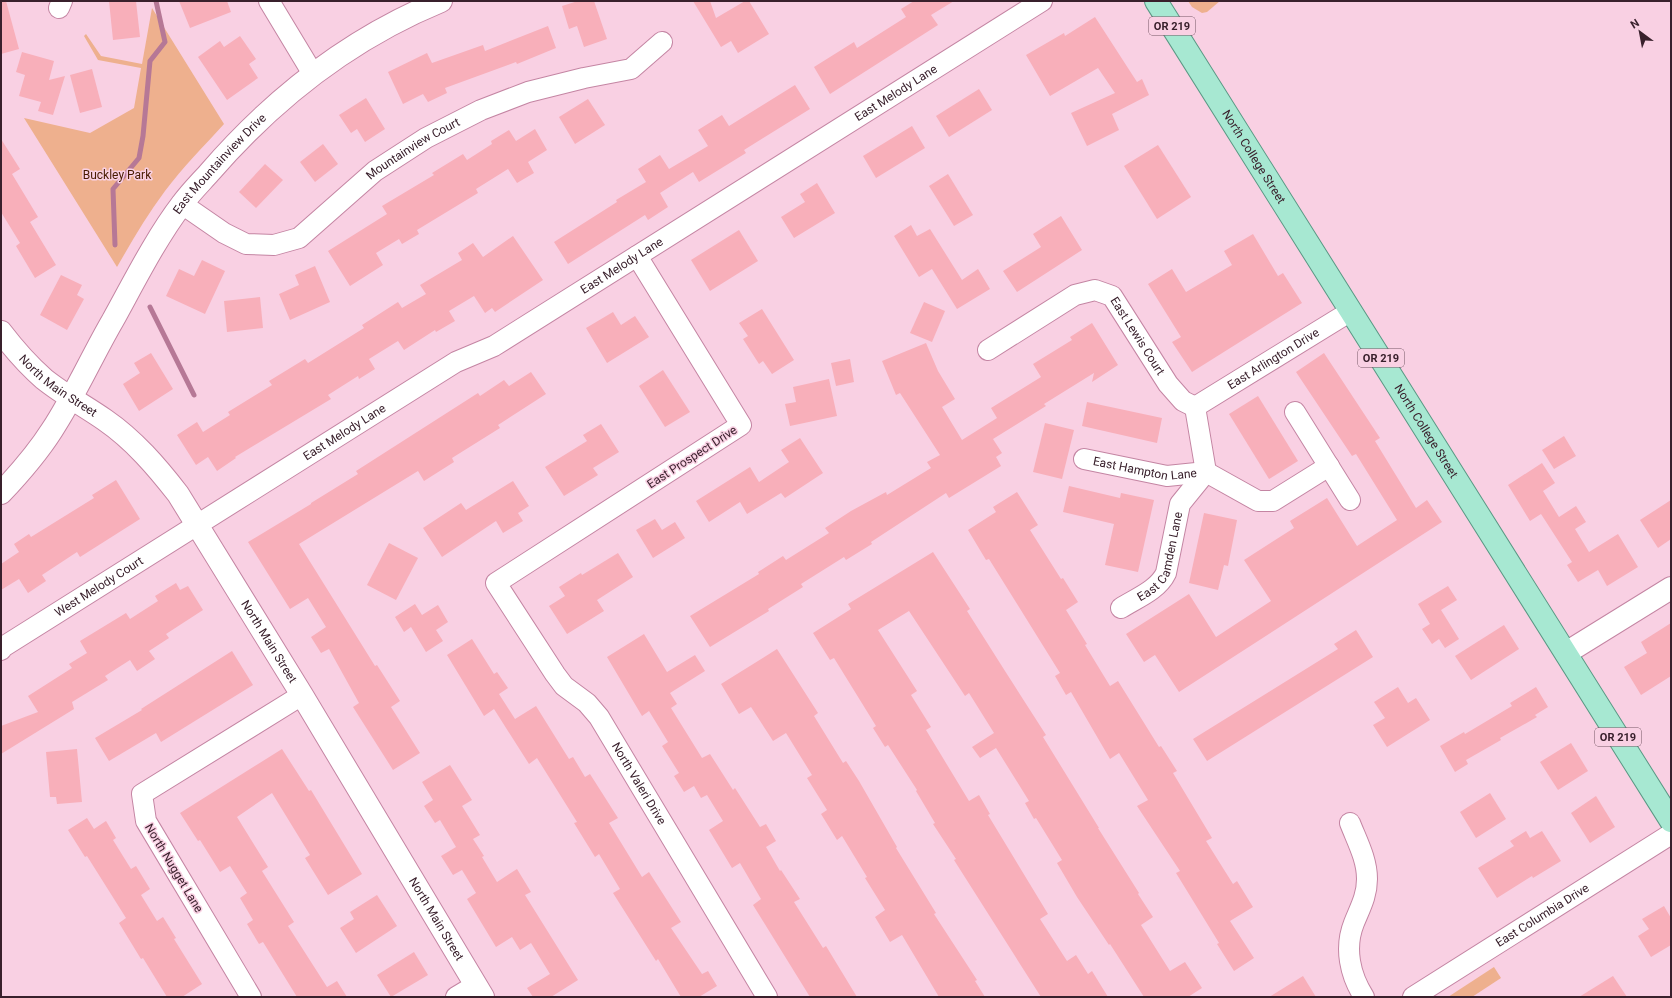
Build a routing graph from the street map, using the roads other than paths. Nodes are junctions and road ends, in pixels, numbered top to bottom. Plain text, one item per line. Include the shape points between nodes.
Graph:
1 (269, 1) edge
2 (441, 1) edge
3 (1042, 1) edge
4 (1156, 1) edge
5 (662, 42) dead end
6 (313, 74) junction
7 (182, 204) junction
8 (637, 256) junction
9 (1351, 311) junction
10 (1, 332) edge
11 (988, 350) dead end
12 (71, 398) junction
13 (1195, 407) junction
14 (1295, 412) dead end
15 (1084, 459) dead end
16 (1329, 466) junction
17 (1206, 472) junction
18 (1, 493) edge
19 (1350, 500) dead end
20 (198, 525) junction
21 (496, 583) joint
22 (1671, 588) edge
23 (1121, 608) dead end
24 (1, 650) edge
25 (1566, 653) junction
26 (302, 695) junction
27 (1671, 821) edge
28 (1350, 824) dead end
29 (1671, 834) edge
30 (479, 991) edge
31 (251, 997) edge
32 (456, 997) edge
33 (767, 997) edge
34 (1364, 997) edge
35 (1413, 997) edge

1 - 6 street
2 - 6 street, East Mountainview Drive via 369,36
3 - 8 street, East Melody Lane
4 - 9 main road, North College Street / OR 219
5 - 7 street, Mountainview Court via 631,69 528,92 481,110 426,138 375,171 299,238 274,245 246,244 224,233
6 - 7 street, East Mountainview Drive via 270,110 229,150
7 - 12 street, East Mountainview Drive via 150,254
8 - 20 street, East Melody Lane via 494,346 456,362
8 - 21 street, East Prospect Drive via 741,426
9 - 13 street, East Arlington Drive
9 - 25 main road, North College Street / OR 219
10 - 12 street, North Main Street via 26,363
11 - 13 street, East Lewis Court via 1074,295 1095,290 1112,296 1168,384 1183,401
12 - 18 street, East Mountainview Drive via 52,431
12 - 20 street, North Main Street via 106,420 158,468
13 - 17 street
14 - 16 street
15 - 17 street, East Hampton Lane via 1167,476
16 - 17 street via 1273,501 1258,501
16 - 19 street
17 - 23 street, East Camden Lane via 1180,504 1166,573 1162,581
20 - 24 street, West Melody Court
20 - 26 street, North Main Street
21 - 33 street, North Valeri Drive via 564,686 587,703 599,717
22 - 25 street
25 - 27 main road, North College Street / OR 219
26 - 30 street, North Main Street
26 - 31 street, North Nugget Lane via 142,794 146,821
28 - 34 street via 1364,859 1367,879 1365,898 1353,925 1349,945 1350,967
29 - 35 street, East Columbia Drive
30 - 32 street

